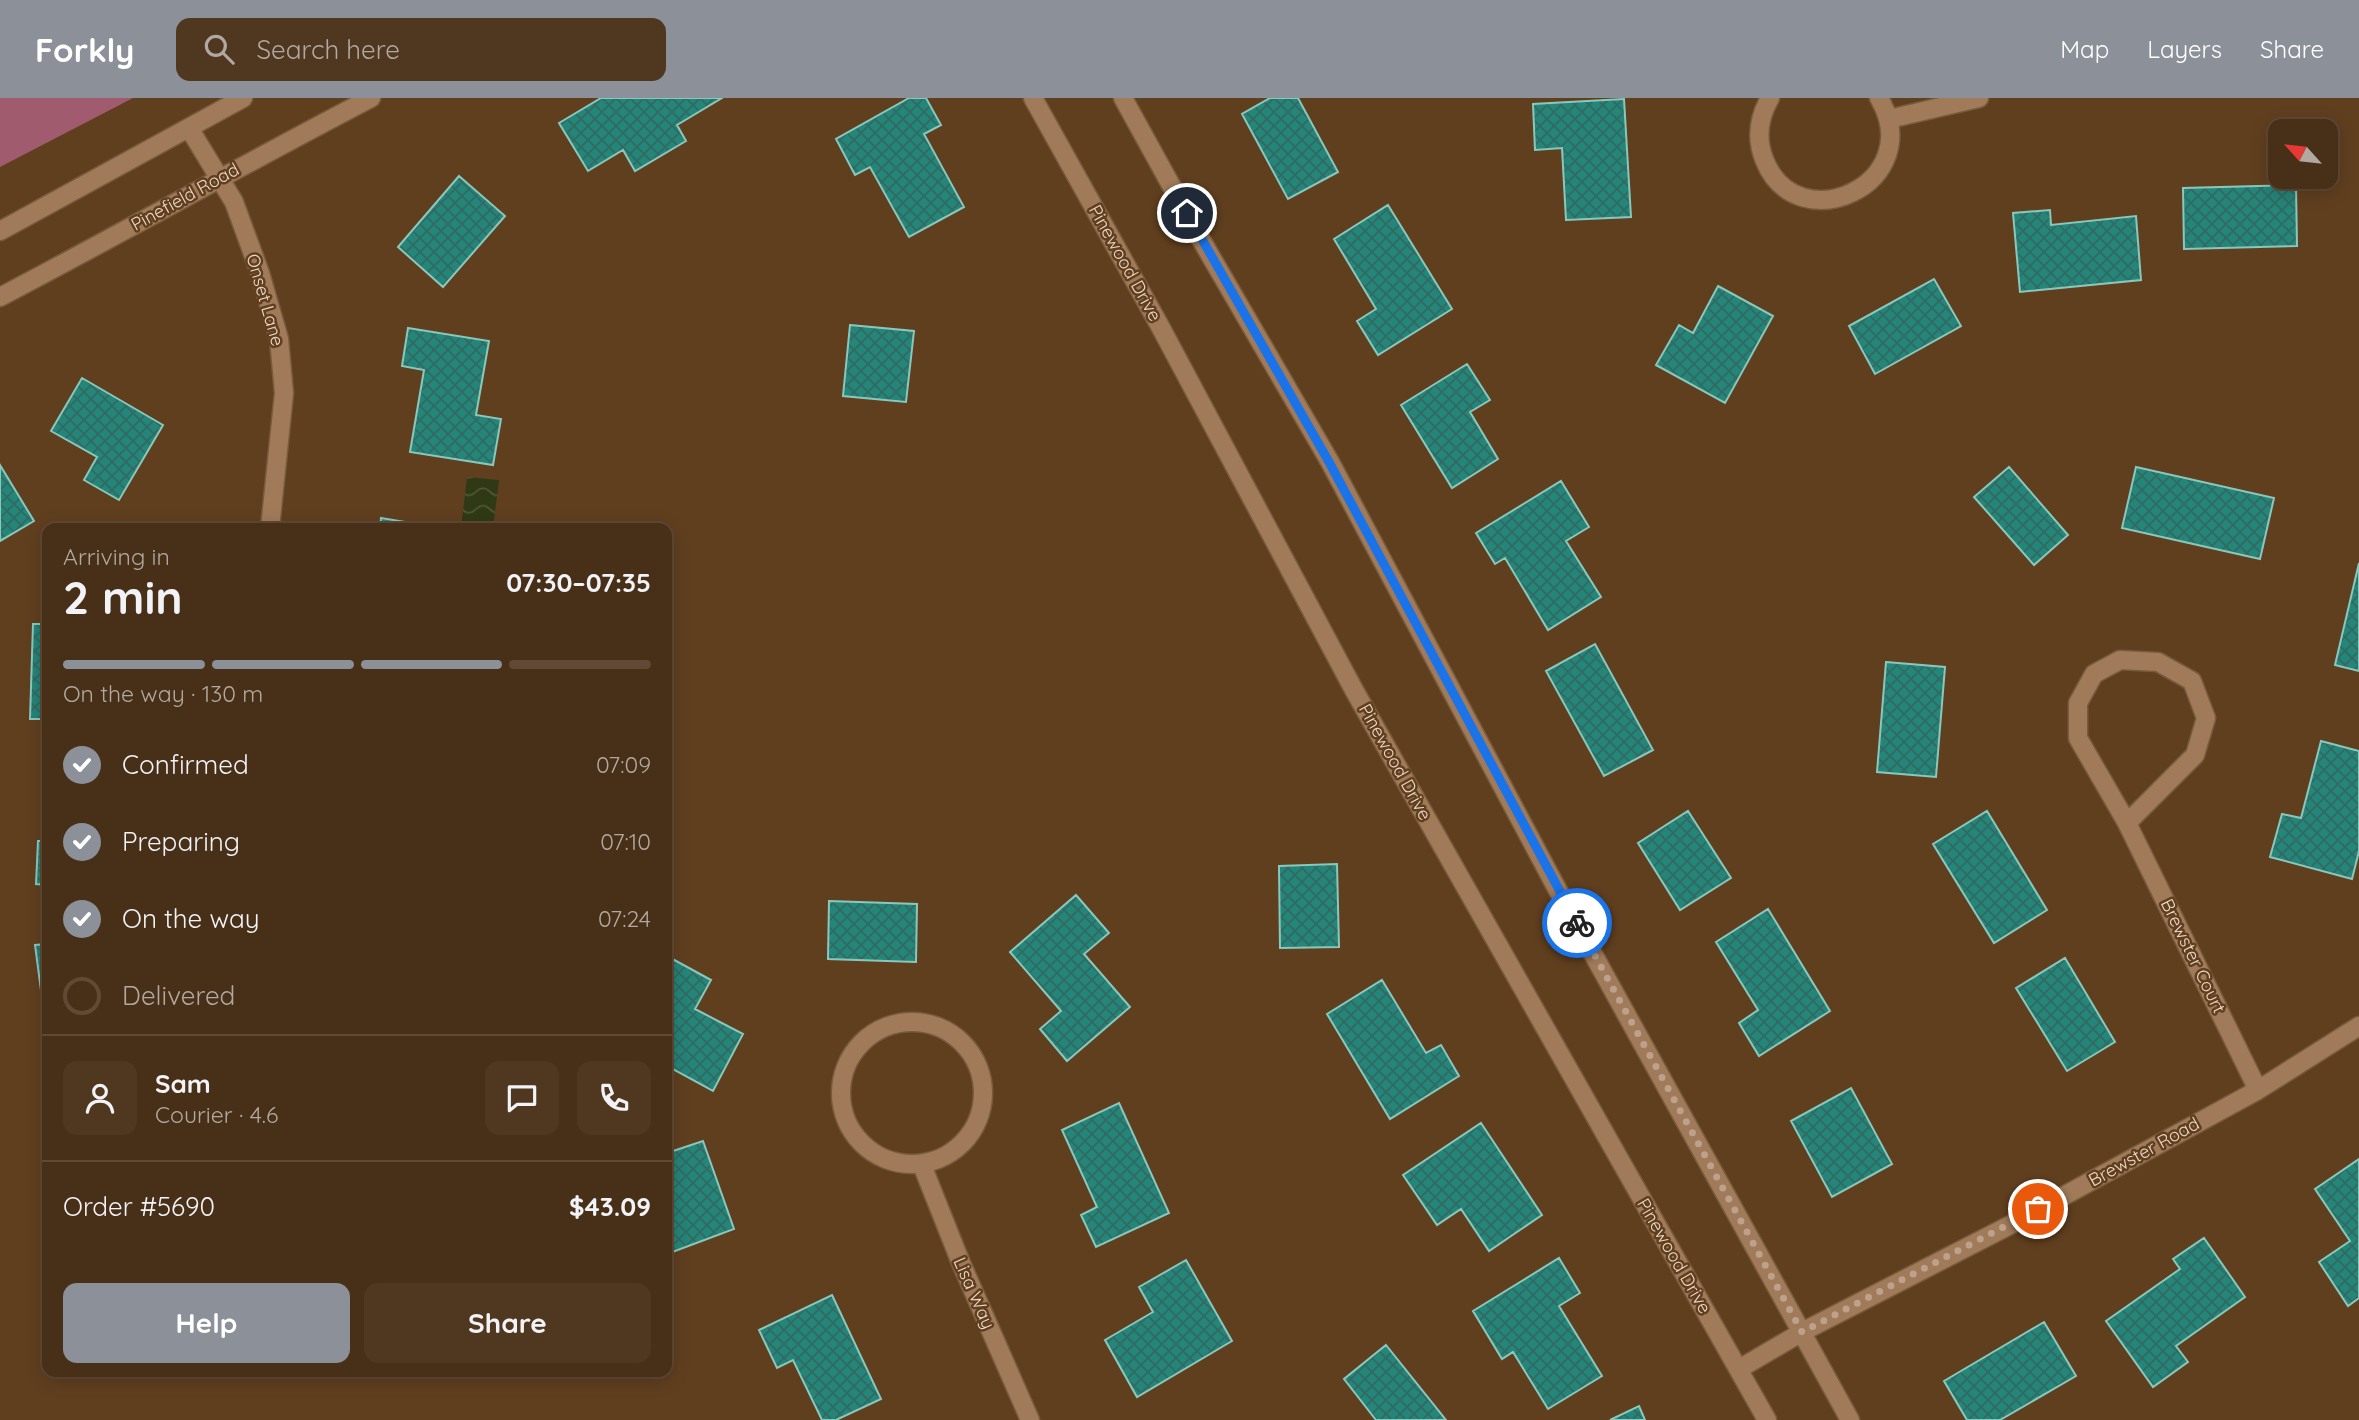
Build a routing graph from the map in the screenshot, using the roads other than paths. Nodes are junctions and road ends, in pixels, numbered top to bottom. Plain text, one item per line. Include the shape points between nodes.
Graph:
1 (243, 98) edge
2 (371, 98) edge
3 (1033, 98) edge
4 (1123, 98) edge
5 (1770, 98) edge
6 (1879, 98) edge
7 (1979, 98) edge
8 (1889, 119) junction
9 (189, 128) junction
10 (219, 177) junction
11 (0, 231) edge
12 (0, 298) edge
13 (271, 523) edge
14 (2127, 823) junction
15 (2359, 1026) edge
16 (2258, 1090) junction
17 (922, 1165) junction
18 (1802, 1332) junction
19 (1739, 1369) junction
20 (1030, 1420) edge
21 (1767, 1420) edge
22 (1850, 1420) edge

1 - 9 street
2 - 10 street, Pinefield Road
3 - 19 street, Pinewood Drive via 1354,690
4 - 18 street via 1329,462
5 - 8 street via 1759,129 1768,169 1799,196 1819,200 1840,199 1875,177 1891,140
6 - 8 street
7 - 8 street
9 - 10 street, Onset Lane
9 - 11 street
10 - 12 street, Pinefield Road
10 - 13 street, Onset Lane via 234,202 279,340 284,393
14 - 14 street, Brewster Court via 2078,738 2078,703 2094,674 2120,660 2158,662 2192,681 2206,718 2195,755
14 - 16 street, Brewster Court
15 - 16 street, Brewster Road
16 - 18 street, Brewster Road
17 - 17 street via 901,1164 873,1153 851,1132 843,1113 843,1072 852,1054 883,1028 902,1022 943,1028 973,1055 981,1074 981,1114 971,1133 958,1148
17 - 20 street, Lisa Way
18 - 19 street, Brewster Road
18 - 22 street
19 - 21 street, Pinewood Drive

